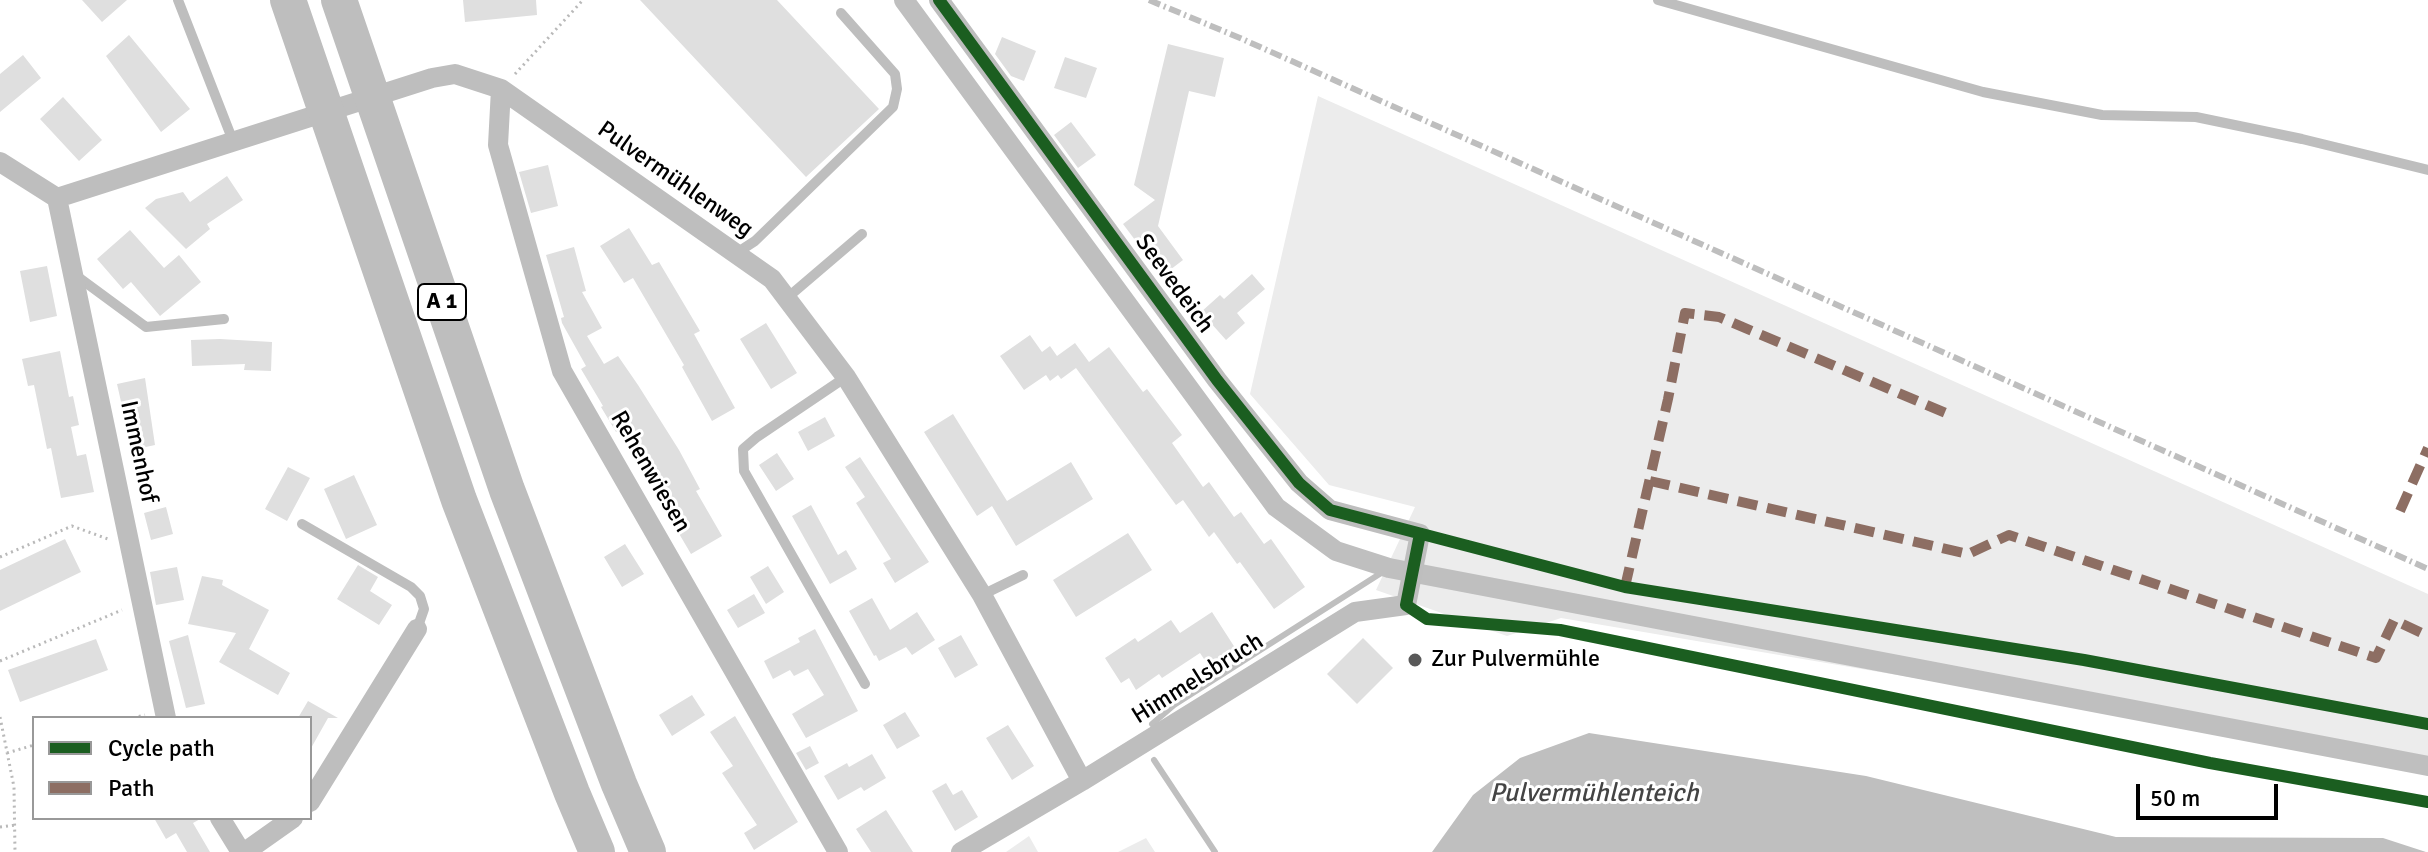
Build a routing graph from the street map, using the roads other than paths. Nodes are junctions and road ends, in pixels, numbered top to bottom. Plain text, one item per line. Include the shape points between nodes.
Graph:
1 (178, 0) edge
2 (288, 0) edge
3 (339, 0) edge
4 (939, 0) edge
5 (1658, 0) edge
6 (841, 13) dead end
7 (501, 89) junction
8 (233, 141) junction
9 (0, 162) edge
10 (2428, 170) edge
11 (57, 198) junction
12 (862, 234) dead end
13 (735, 254) junction
14 (73, 273) junction
15 (787, 298) junction
16 (224, 319) dead end
17 (846, 377) junction
18 (302, 524) dead end
19 (1420, 534) joint
20 (1023, 575) dead end
21 (982, 595) junction
22 (417, 629) joint
23 (865, 684) dead end
24 (166, 716) edge
25 (1082, 781) junction
26 (312, 799) edge
27 (221, 820) edge
28 (290, 820) edge
29 (243, 852) edge
30 (597, 852) edge
31 (648, 852) edge
32 (838, 852) edge
33 (961, 852) edge

1 - 8 lane
2 - 30 highway, A 1 via 459,500
3 - 31 highway, A 1 via 507,490
4 - 19 street, Seevedeich via 1217,380 1299,483 1330,510
5 - 10 lane via 1983,92 2102,115 2196,117
6 - 13 lane via 895,74 893,107 755,241
7 - 8 street, Pulvermühlenweg via 455,74 432,78
7 - 13 street, Pulvermühlenweg
7 - 32 street, Rehenwiesen via 498,145 562,371
8 - 11 street, Pulvermühlenweg
9 - 11 street
11 - 14 street, Immenhof
12 - 15 lane
13 - 15 street, Pulvermühlenweg via 772,279
14 - 16 lane via 146,327
14 - 24 street, Immenhof
15 - 17 street, Pulvermühlenweg
17 - 21 street, Pulvermühlenweg
17 - 23 lane via 743,449 744,471
18 - 22 lane via 411,587 424,609
19 - 25 street, Himmelsbruch via 1406,605 1355,612
20 - 21 lane
21 - 25 street, Pulvermühlenweg
22 - 26 street
25 - 33 street, Himmelsbruch
27 - 29 street
28 - 29 street

